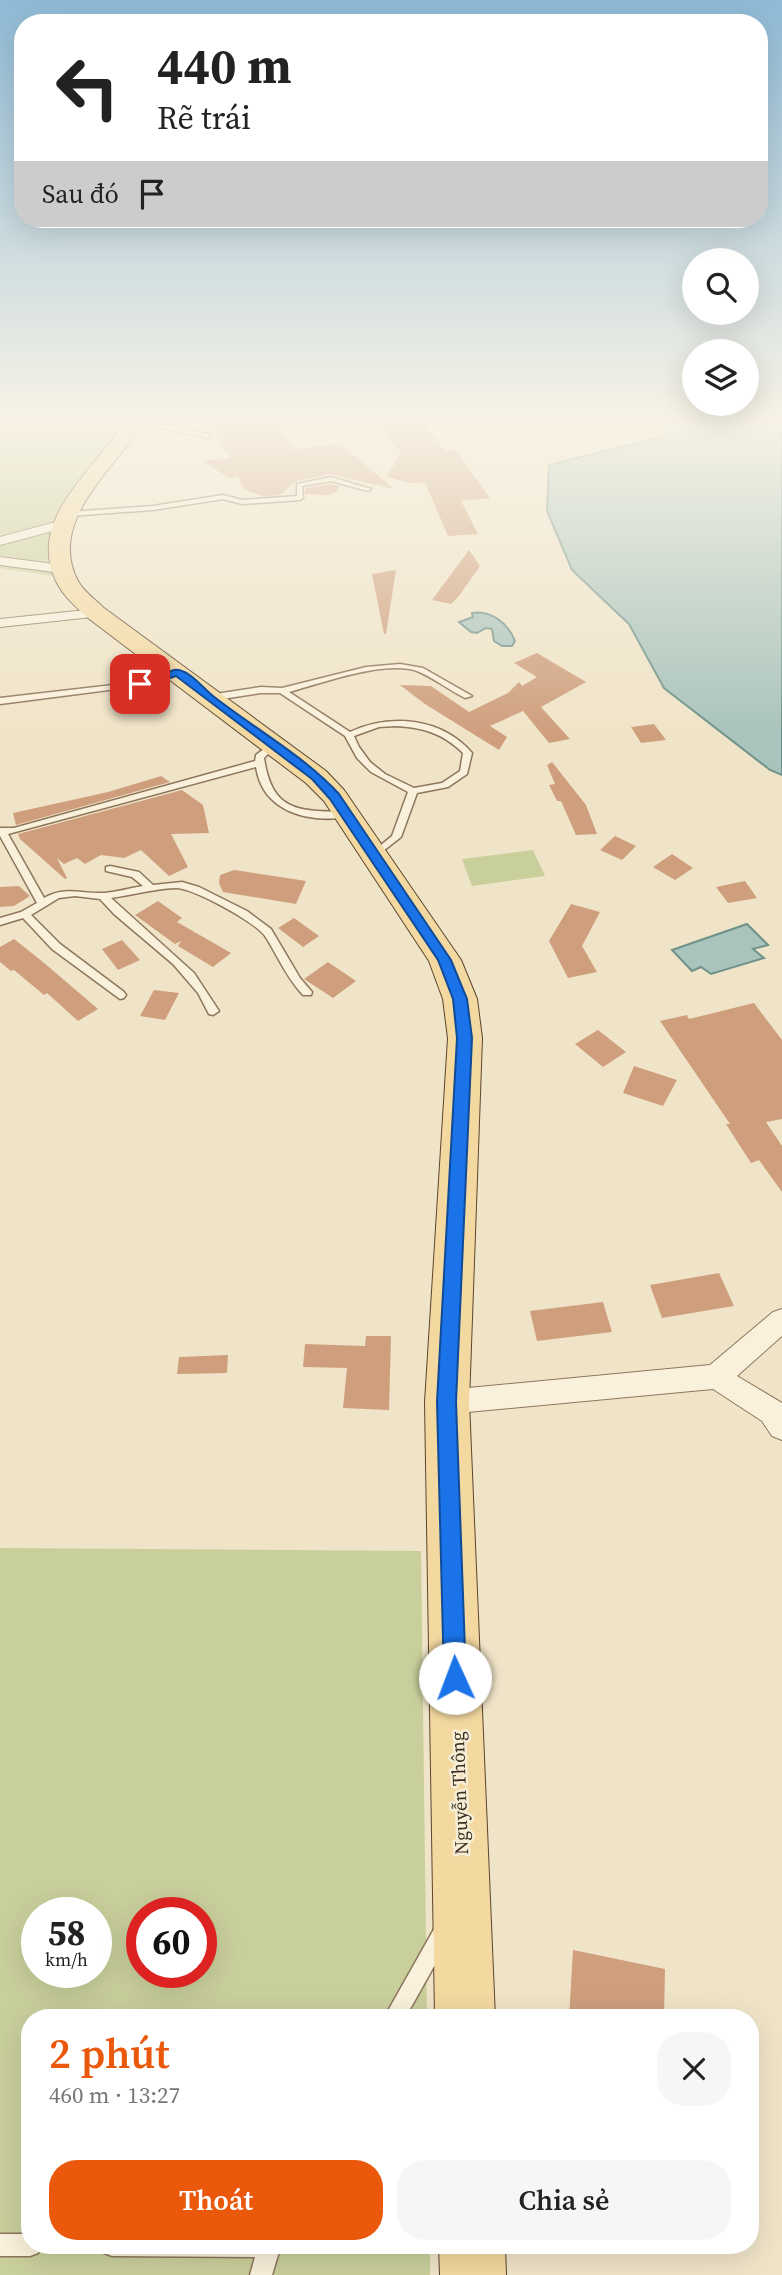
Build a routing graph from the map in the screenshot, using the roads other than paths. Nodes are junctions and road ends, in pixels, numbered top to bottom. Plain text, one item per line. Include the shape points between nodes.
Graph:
1 (57, 522) edge
2 (65, 522) edge
3 (0, 541) edge
4 (0, 561) edge
5 (62, 569) junction
6 (96, 613) junction
7 (0, 623) edge
8 (178, 672) junction
9 (282, 691) junction
10 (468, 696) dead end
11 (209, 698) junction
12 (0, 701) edge
13 (349, 735) junction
14 (266, 754) junction
15 (413, 791) junction
16 (1, 831) edge
17 (374, 855) junction
18 (110, 869) dead end
19 (151, 888) junction
20 (103, 896) junction
21 (42, 904) junction
22 (25, 914) junction
23 (0, 922) edge
24 (307, 992) dead end
25 (120, 995) dead end
26 (213, 1011) dead end
27 (782, 1320) edge
28 (716, 1377) junction
29 (447, 1402) junction
30 (782, 1427) edge
31 (462, 1900) junction
32 (399, 2009) edge
33 (465, 2009) edge
34 (0, 2245) edge
35 (21, 2245) edge
36 (268, 2254) edge
37 (472, 2254) edge
38 (261, 2275) edge
39 (472, 2275) edge

1 - 3 street
2 - 5 main road via 59,546
4 - 5 street
5 - 6 main road, Nguyễn Thông via 76,594
6 - 7 street
6 - 8 main road, Nguyễn Thông
8 - 11 main road, Nguyễn Thông
8 - 12 lane via 140,684
9 - 10 lane via 352,673 405,667 419,669
9 - 11 lane
9 - 13 lane
11 - 14 main road, Nguyễn Thông
13 - 15 lane via 357,756 378,774
13 - 15 lane via 370,726 398,723 426,726 458,741 468,753 464,772 445,785
14 - 16 lane via 14,831
14 - 17 main road, Nguyễn Thông via 316,777
15 - 17 lane via 396,836
16 - 21 lane
17 - 29 main road, Nguyễn Thông via 444,960 460,999 465,1038
18 - 19 lane via 135,874
19 - 20 lane
19 - 24 lane via 178,884 243,914 267,931
20 - 21 lane via 75,892
20 - 26 lane via 193,975
21 - 22 lane
22 - 23 lane
22 - 25 lane
27 - 28 street
28 - 29 street
28 - 30 street via 772,1412
29 - 31 main road, Nguyễn Thông
31 - 32 lane
31 - 33 main road, Nguyễn Thông
34 - 35 lane
36 - 38 lane
37 - 39 main road

